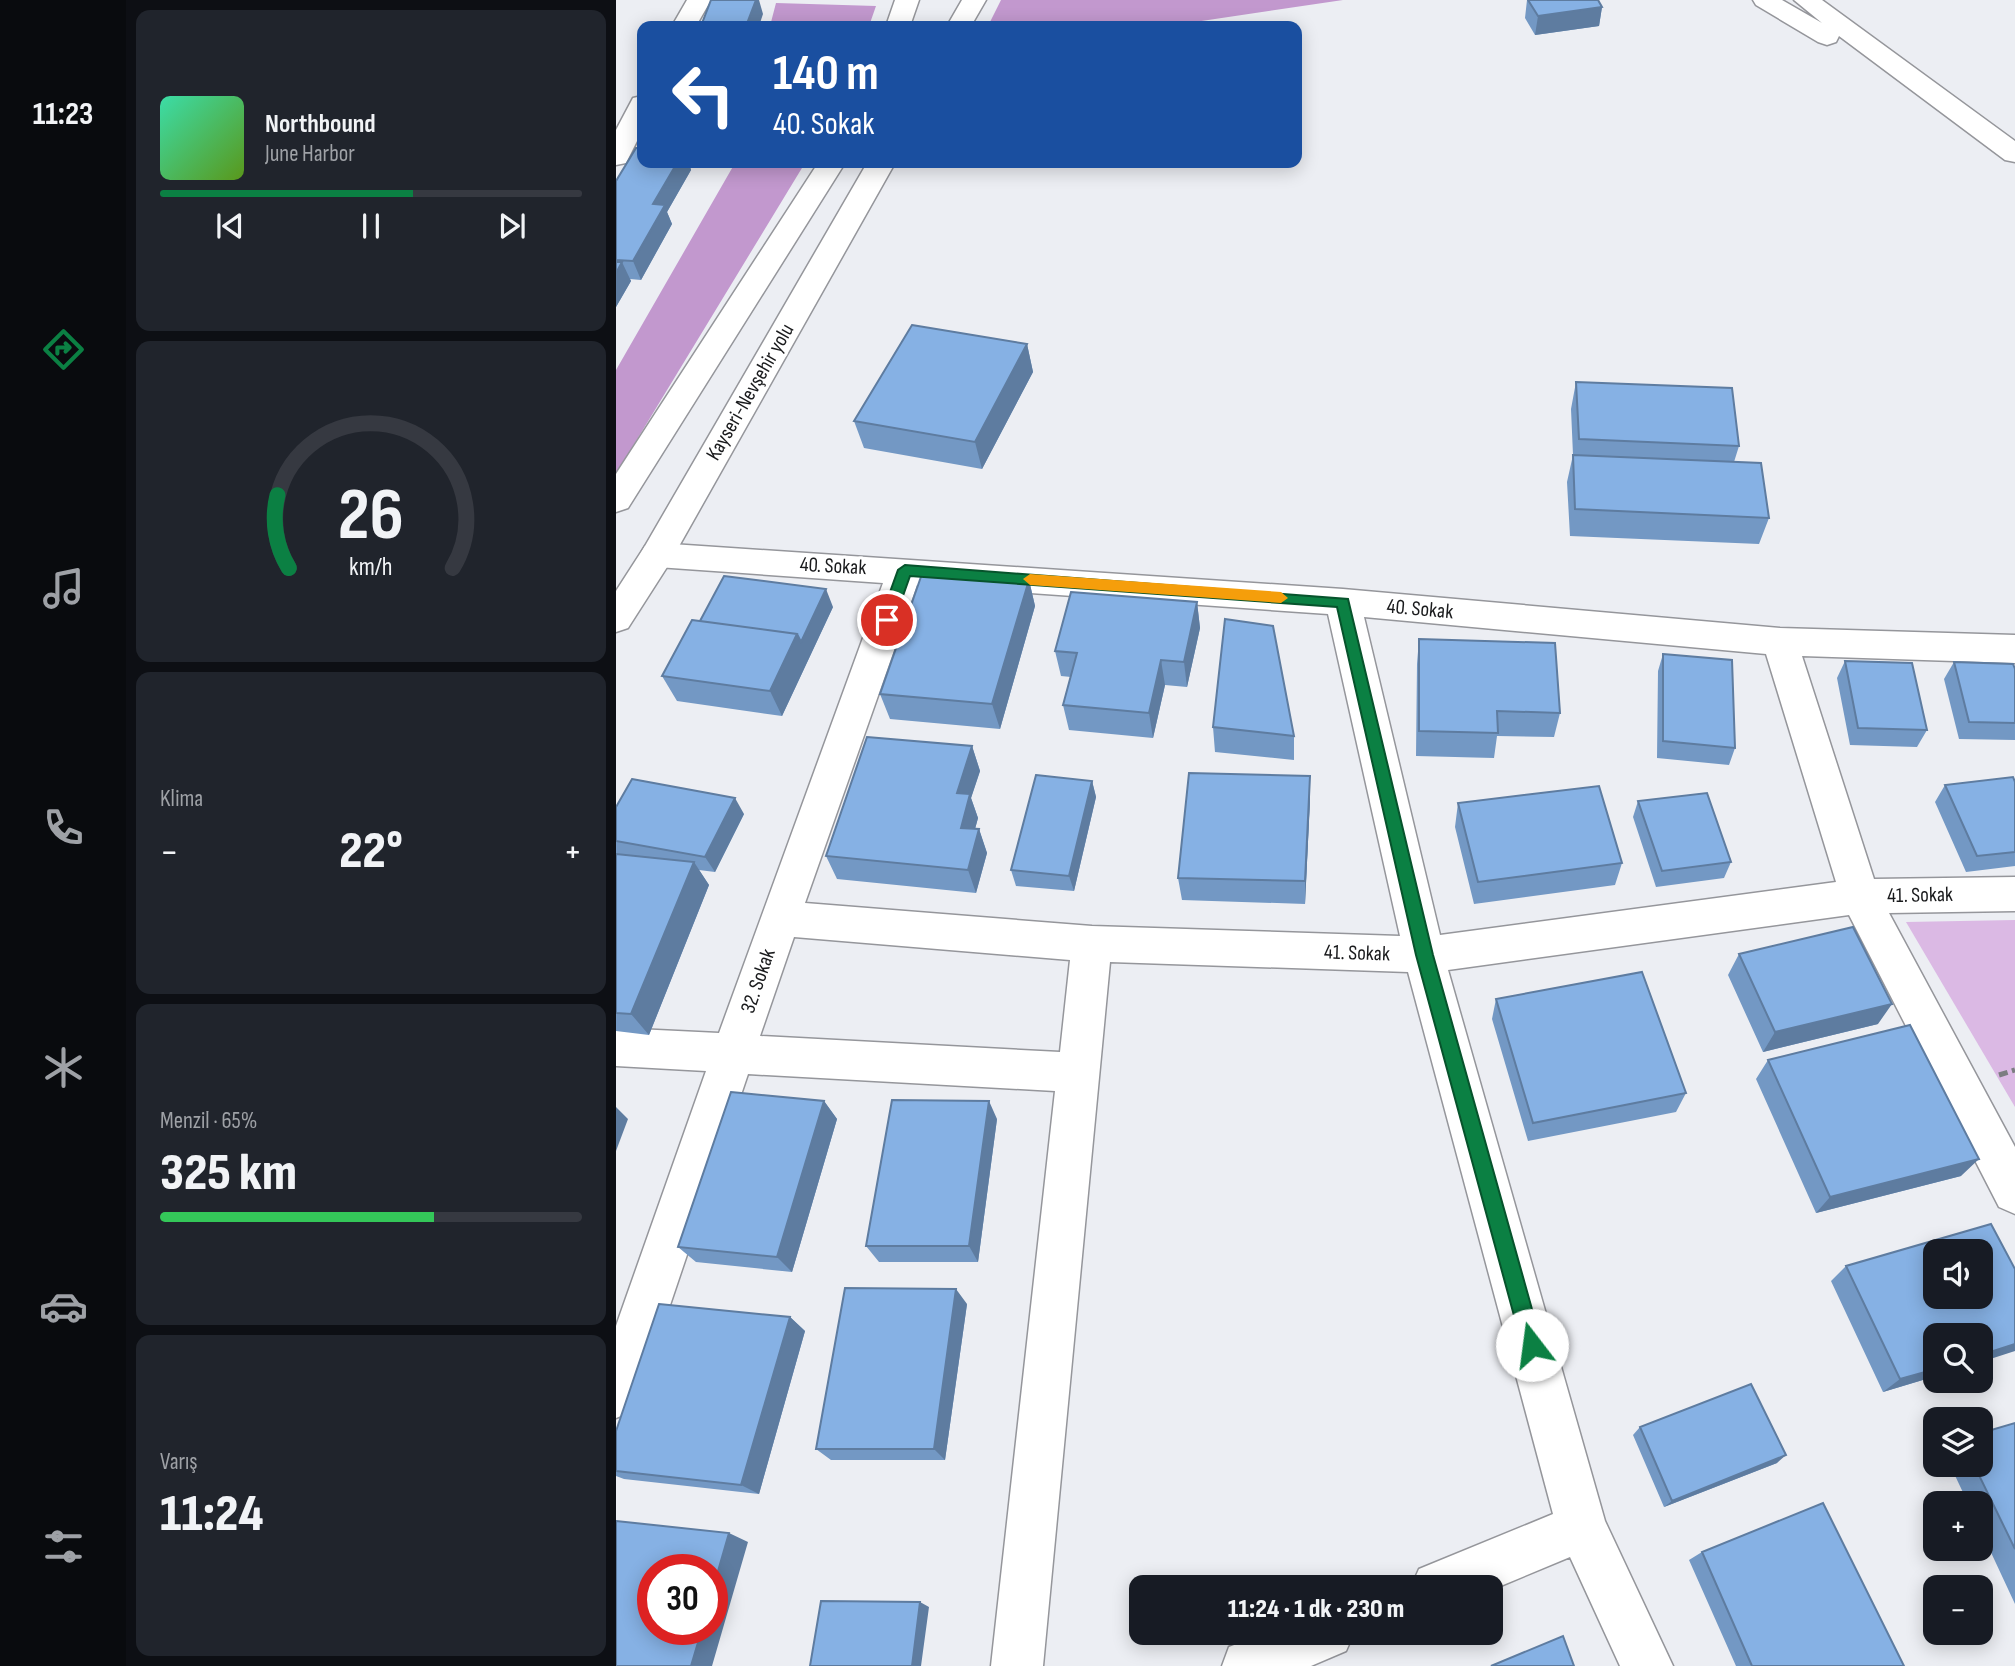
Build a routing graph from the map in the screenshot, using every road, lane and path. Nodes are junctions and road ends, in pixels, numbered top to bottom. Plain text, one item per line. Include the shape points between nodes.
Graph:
1 (699, 0) edge
2 (907, 0) edge
3 (974, 0) edge
4 (1765, 0) edge
5 (1806, 0) edge
6 (687, 21) edge
7 (900, 21) edge
8 (962, 21) edge
9 (637, 114) edge
10 (1985, 132) junction
11 (2015, 154) edge
12 (616, 157) edge
13 (828, 168) edge
14 (878, 168) edge
15 (616, 500) edge
16 (657, 555) junction
17 (905, 570) junction
18 (1343, 602) junction
19 (616, 619) edge
20 (1780, 642) junction
21 (2015, 649) edge
22 (2015, 894) edge
23 (1860, 896) junction
24 (780, 918) junction
25 (1092, 944) junction
26 (1424, 955) junction
27 (616, 1047) edge
28 (733, 1054) junction
29 (1078, 1073) junction
30 (2015, 1192) edge
31 (616, 1394) edge
32 (1582, 1527) junction
33 (1466, 1575) edge
34 (1299, 1645) edge
35 (1017, 1666) edge
36 (1248, 1666) edge
37 (1647, 1666) edge

1 - 6 main road
2 - 7 main road
3 - 8 main road
4 - 10 main road
5 - 10 main road
9 - 12 main road
10 - 11 main road
13 - 15 main road
14 - 16 main road, Kayseri-Nevşehir yolu
16 - 17 main road, 40. Sokak
16 - 19 main road, Kayseri-Nevşehir yolu
17 - 18 main road, 40. Sokak
17 - 24 main road, 32. Sokak
18 - 20 main road, 40. Sokak
18 - 26 main road
20 - 21 main road, 40. Sokak
20 - 23 main road
22 - 23 main road, 41. Sokak
23 - 26 main road, 41. Sokak
23 - 30 main road
24 - 25 main road, 41. Sokak
24 - 28 main road, 32. Sokak
25 - 26 main road, 41. Sokak
25 - 29 main road
26 - 32 main road
27 - 28 main road
28 - 29 main road
28 - 31 main road, 32. Sokak
29 - 35 main road
32 - 33 main road
32 - 37 main road
34 - 36 main road

